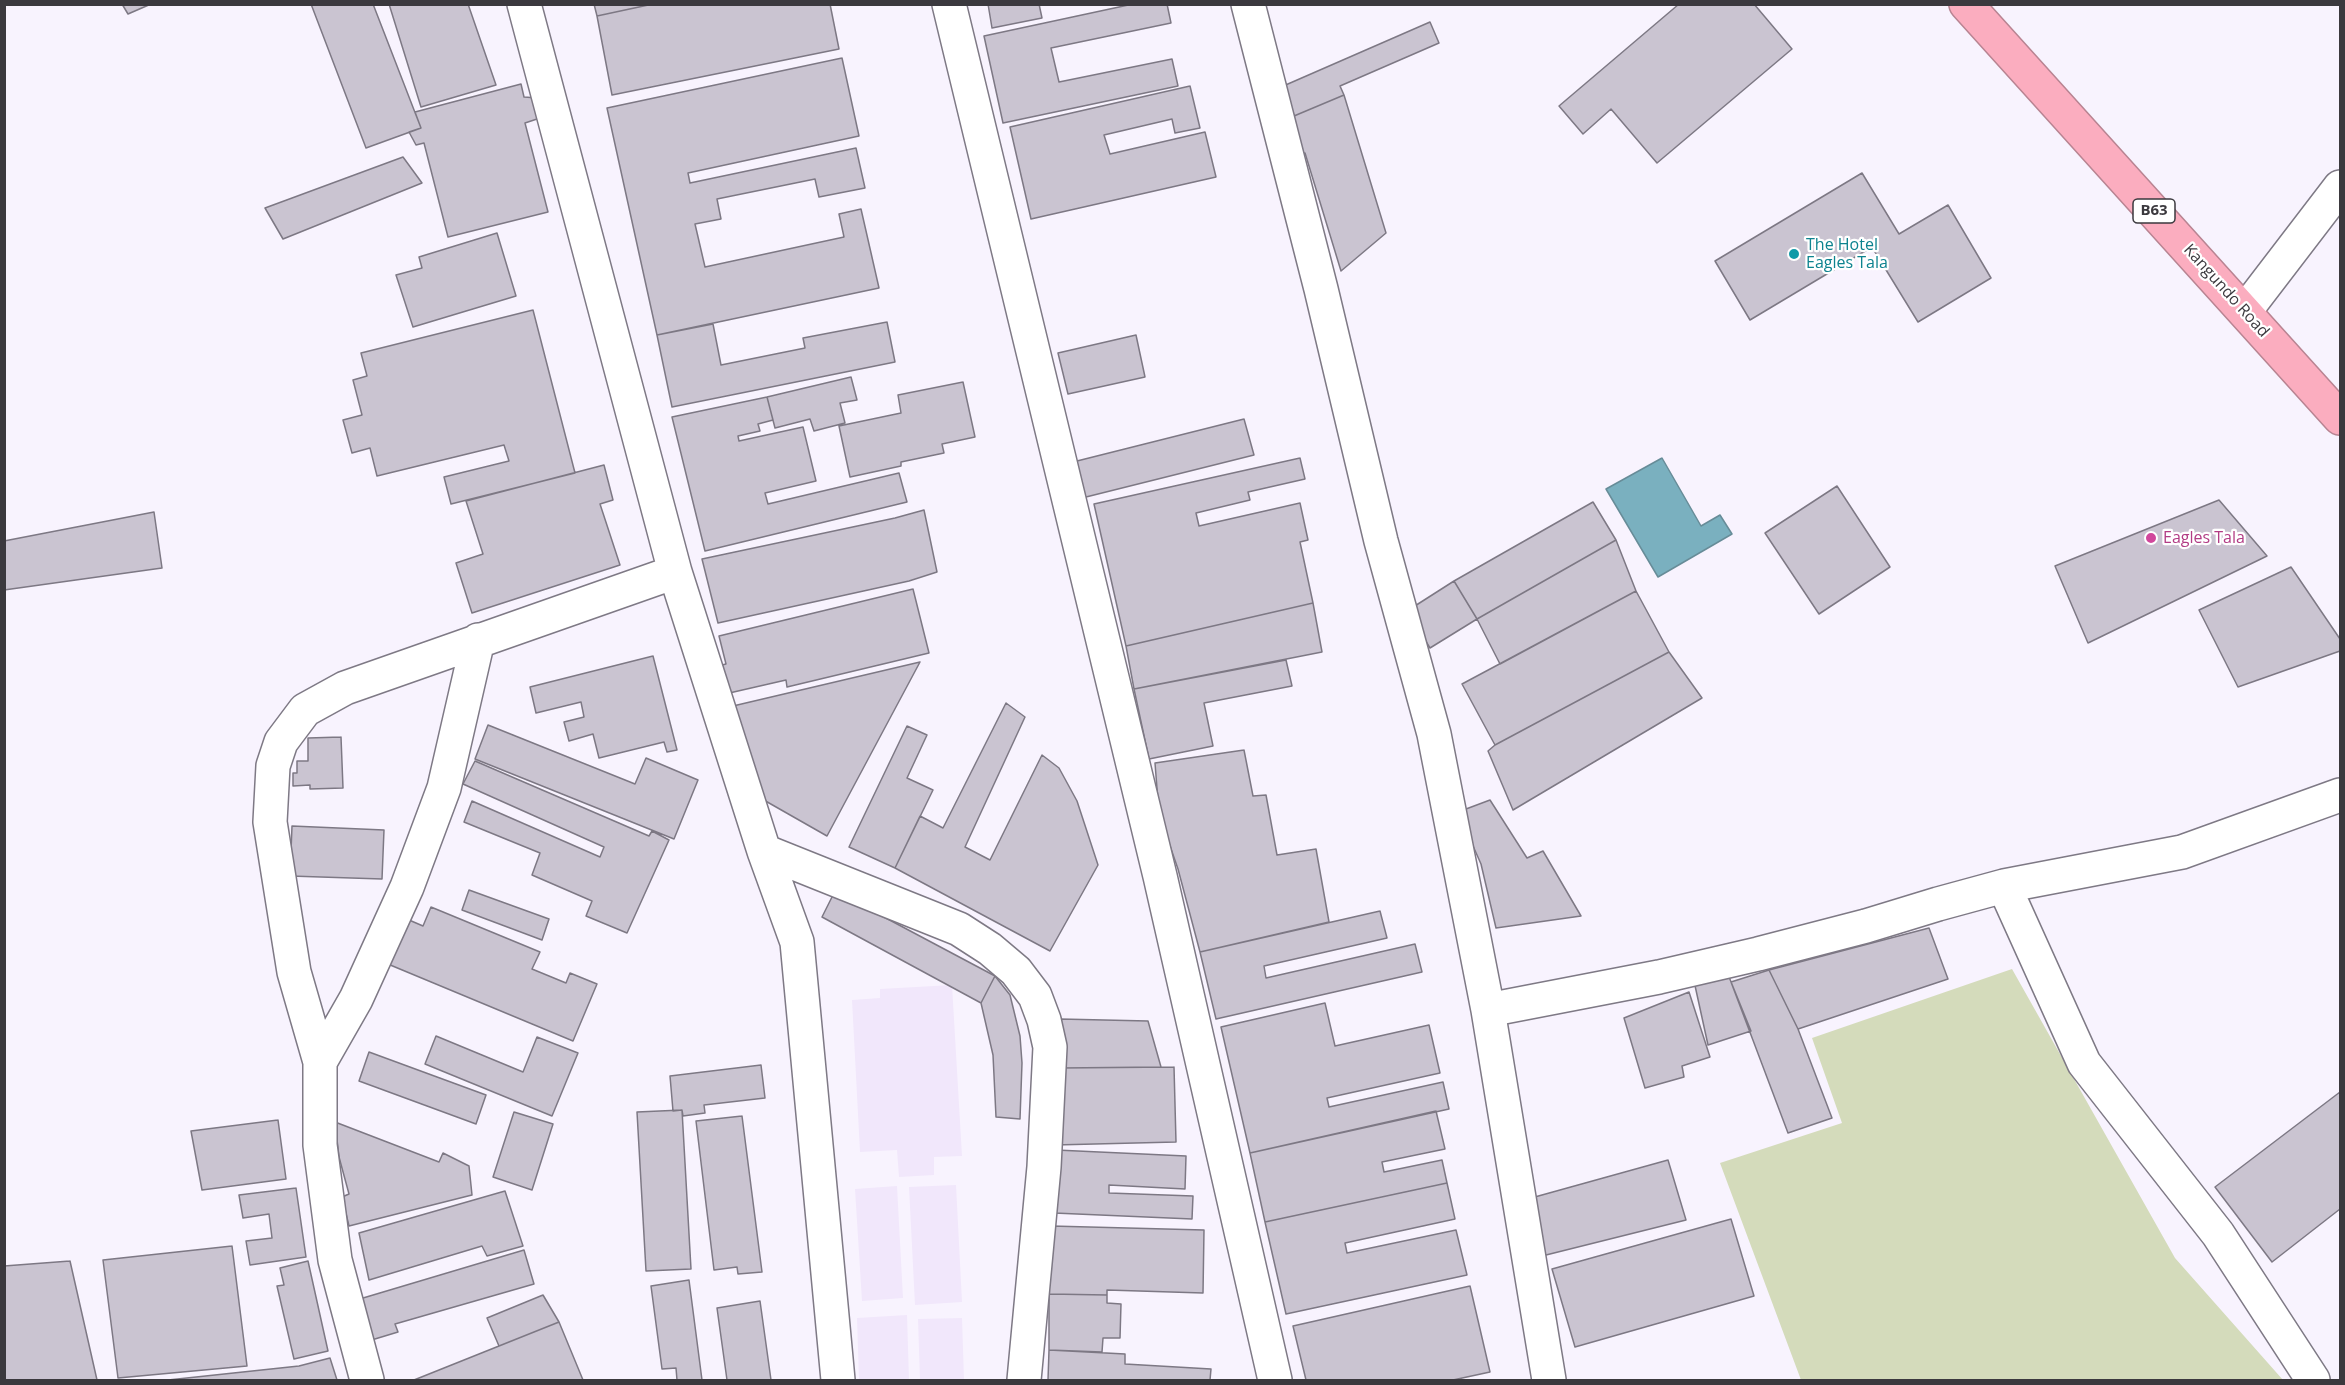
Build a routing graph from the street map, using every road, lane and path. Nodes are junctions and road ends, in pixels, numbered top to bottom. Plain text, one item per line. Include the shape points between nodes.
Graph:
1 (524, 4) edge
2 (949, 4) edge
3 (1248, 4) edge
4 (1966, 4) edge
5 (2340, 187) edge
6 (2245, 311) junction
7 (2340, 418) edge
8 (675, 572) junction
9 (478, 640) junction
10 (2340, 795) edge
11 (764, 851) junction
12 (2004, 886) junction
13 (1488, 1010) junction
14 (320, 1062) junction
15 (367, 1380) edge
16 (838, 1380) edge
17 (1024, 1380) edge
18 (1275, 1380) edge
19 (1549, 1380) edge
20 (2313, 1380) edge

1 - 8 street
2 - 18 street via 1160,876
3 - 13 street via 1381,541 1434,734
4 - 6 highway, Kangundo Road / B63
5 - 6 street
6 - 7 highway, Kangundo Road / B63
8 - 9 street
8 - 11 street
9 - 14 street via 444,788 402,897 356,999
9 - 14 street via 345,688 305,710 281,742 273,766 270,822 294,972
10 - 12 street via 2181,852
11 - 16 street via 797,942
11 - 17 street via 959,929 1016,971 1035,996 1050,1047 1044,1167
12 - 13 street via 1758,954
12 - 20 street via 2084,1063 2218,1233
13 - 19 street
14 - 15 street via 320,1145 335,1260

